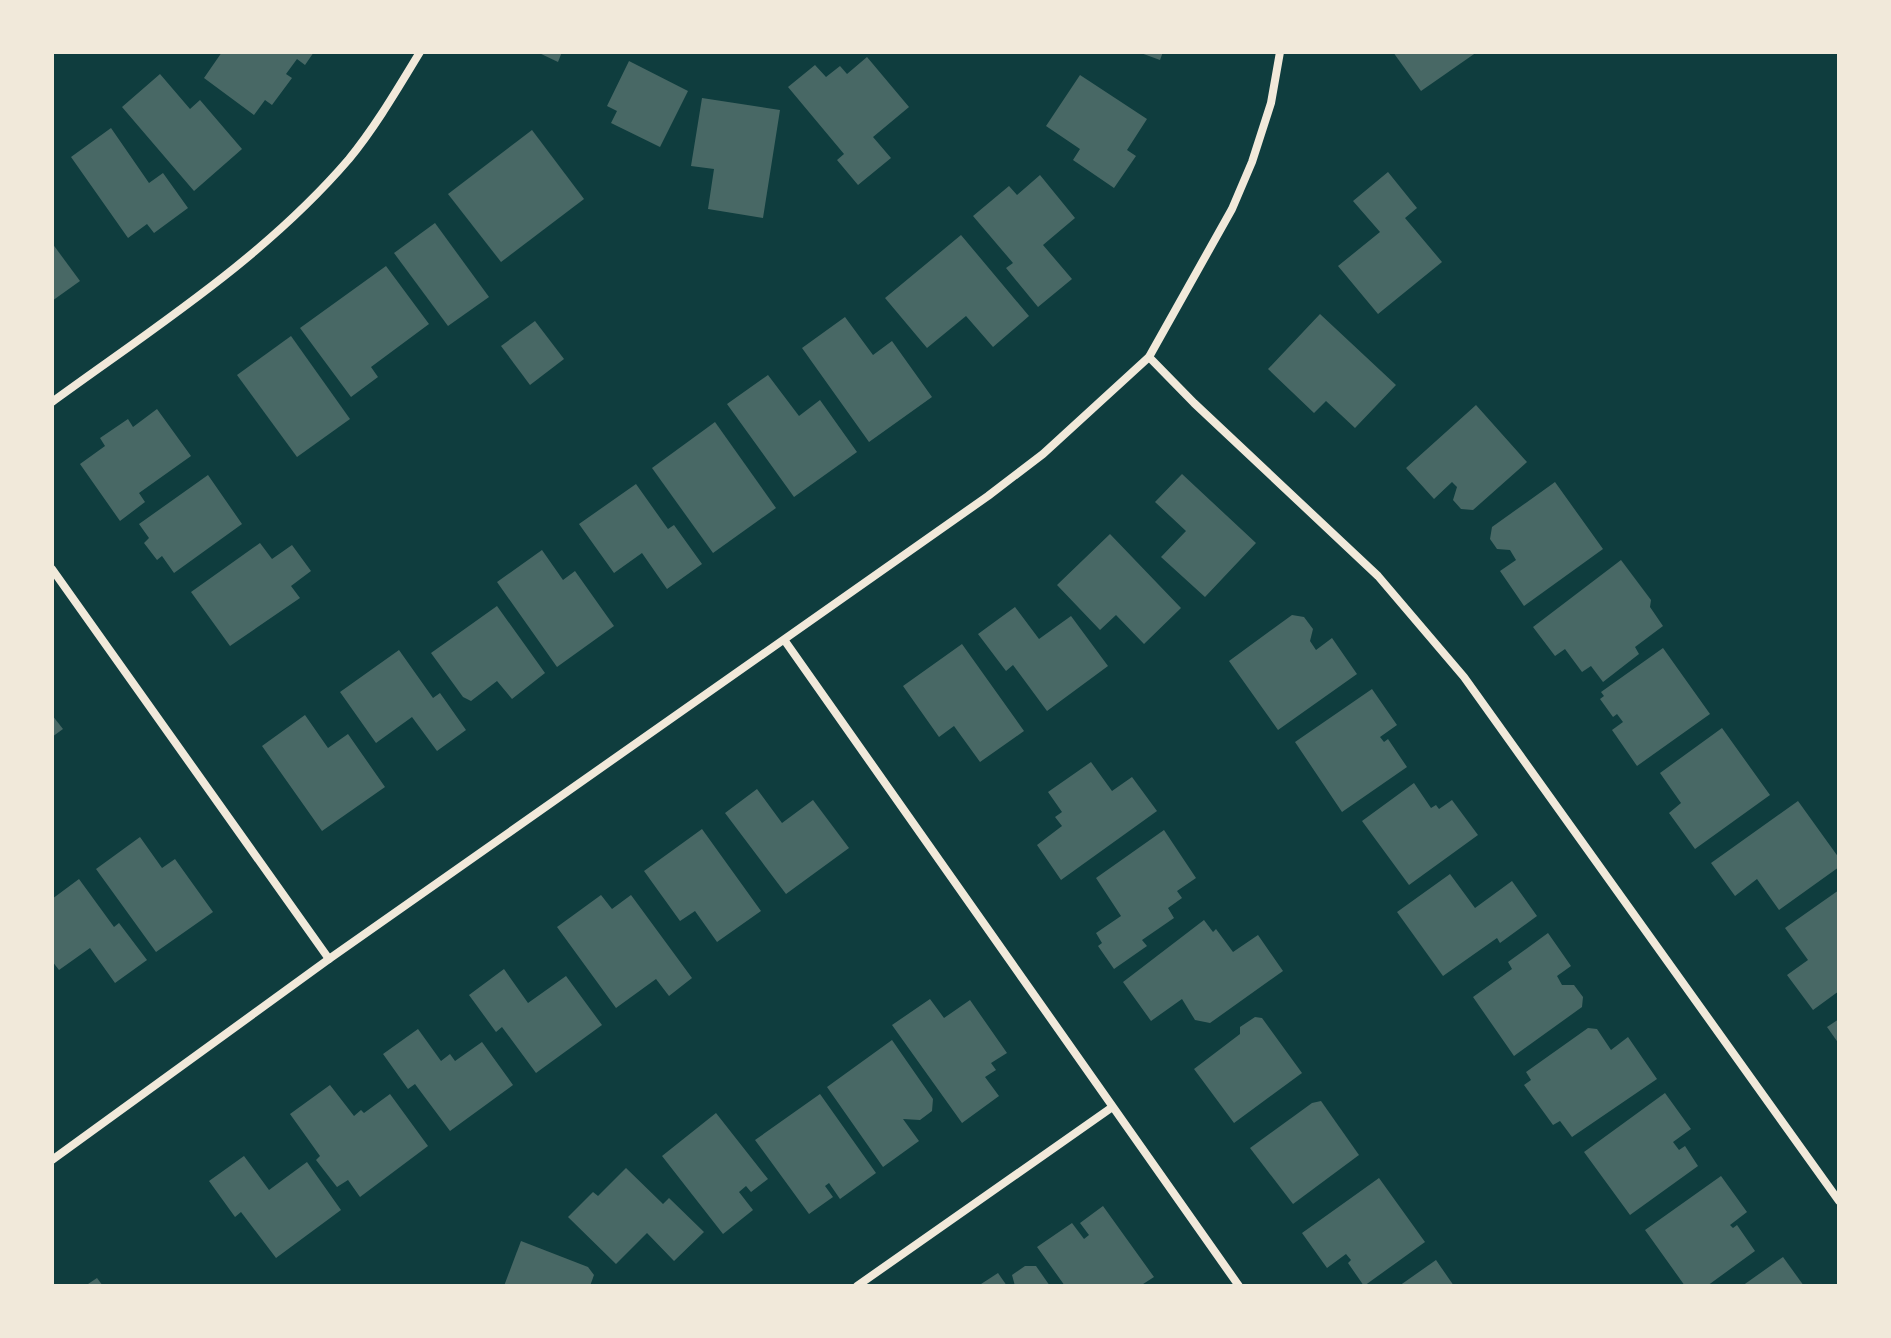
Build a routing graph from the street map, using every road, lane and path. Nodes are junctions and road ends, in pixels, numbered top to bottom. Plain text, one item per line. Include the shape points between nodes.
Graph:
1 (420, 52) edge
2 (1280, 52) edge
3 (1149, 357) junction
4 (52, 402) edge
5 (52, 569) edge
6 (785, 641) junction
7 (329, 959) junction
8 (1111, 1108) junction
9 (52, 1160) edge
10 (1839, 1201) edge
11 (857, 1286) edge
12 (1239, 1286) edge

1 - 4 street via 350,157 304,207 220,280
2 - 3 street via 1271,103 1232,209
3 - 6 street via 1043,454
3 - 10 street via 1378,576 1464,677
5 - 7 street
6 - 7 street
6 - 8 street
7 - 9 street
8 - 11 street
8 - 12 street

